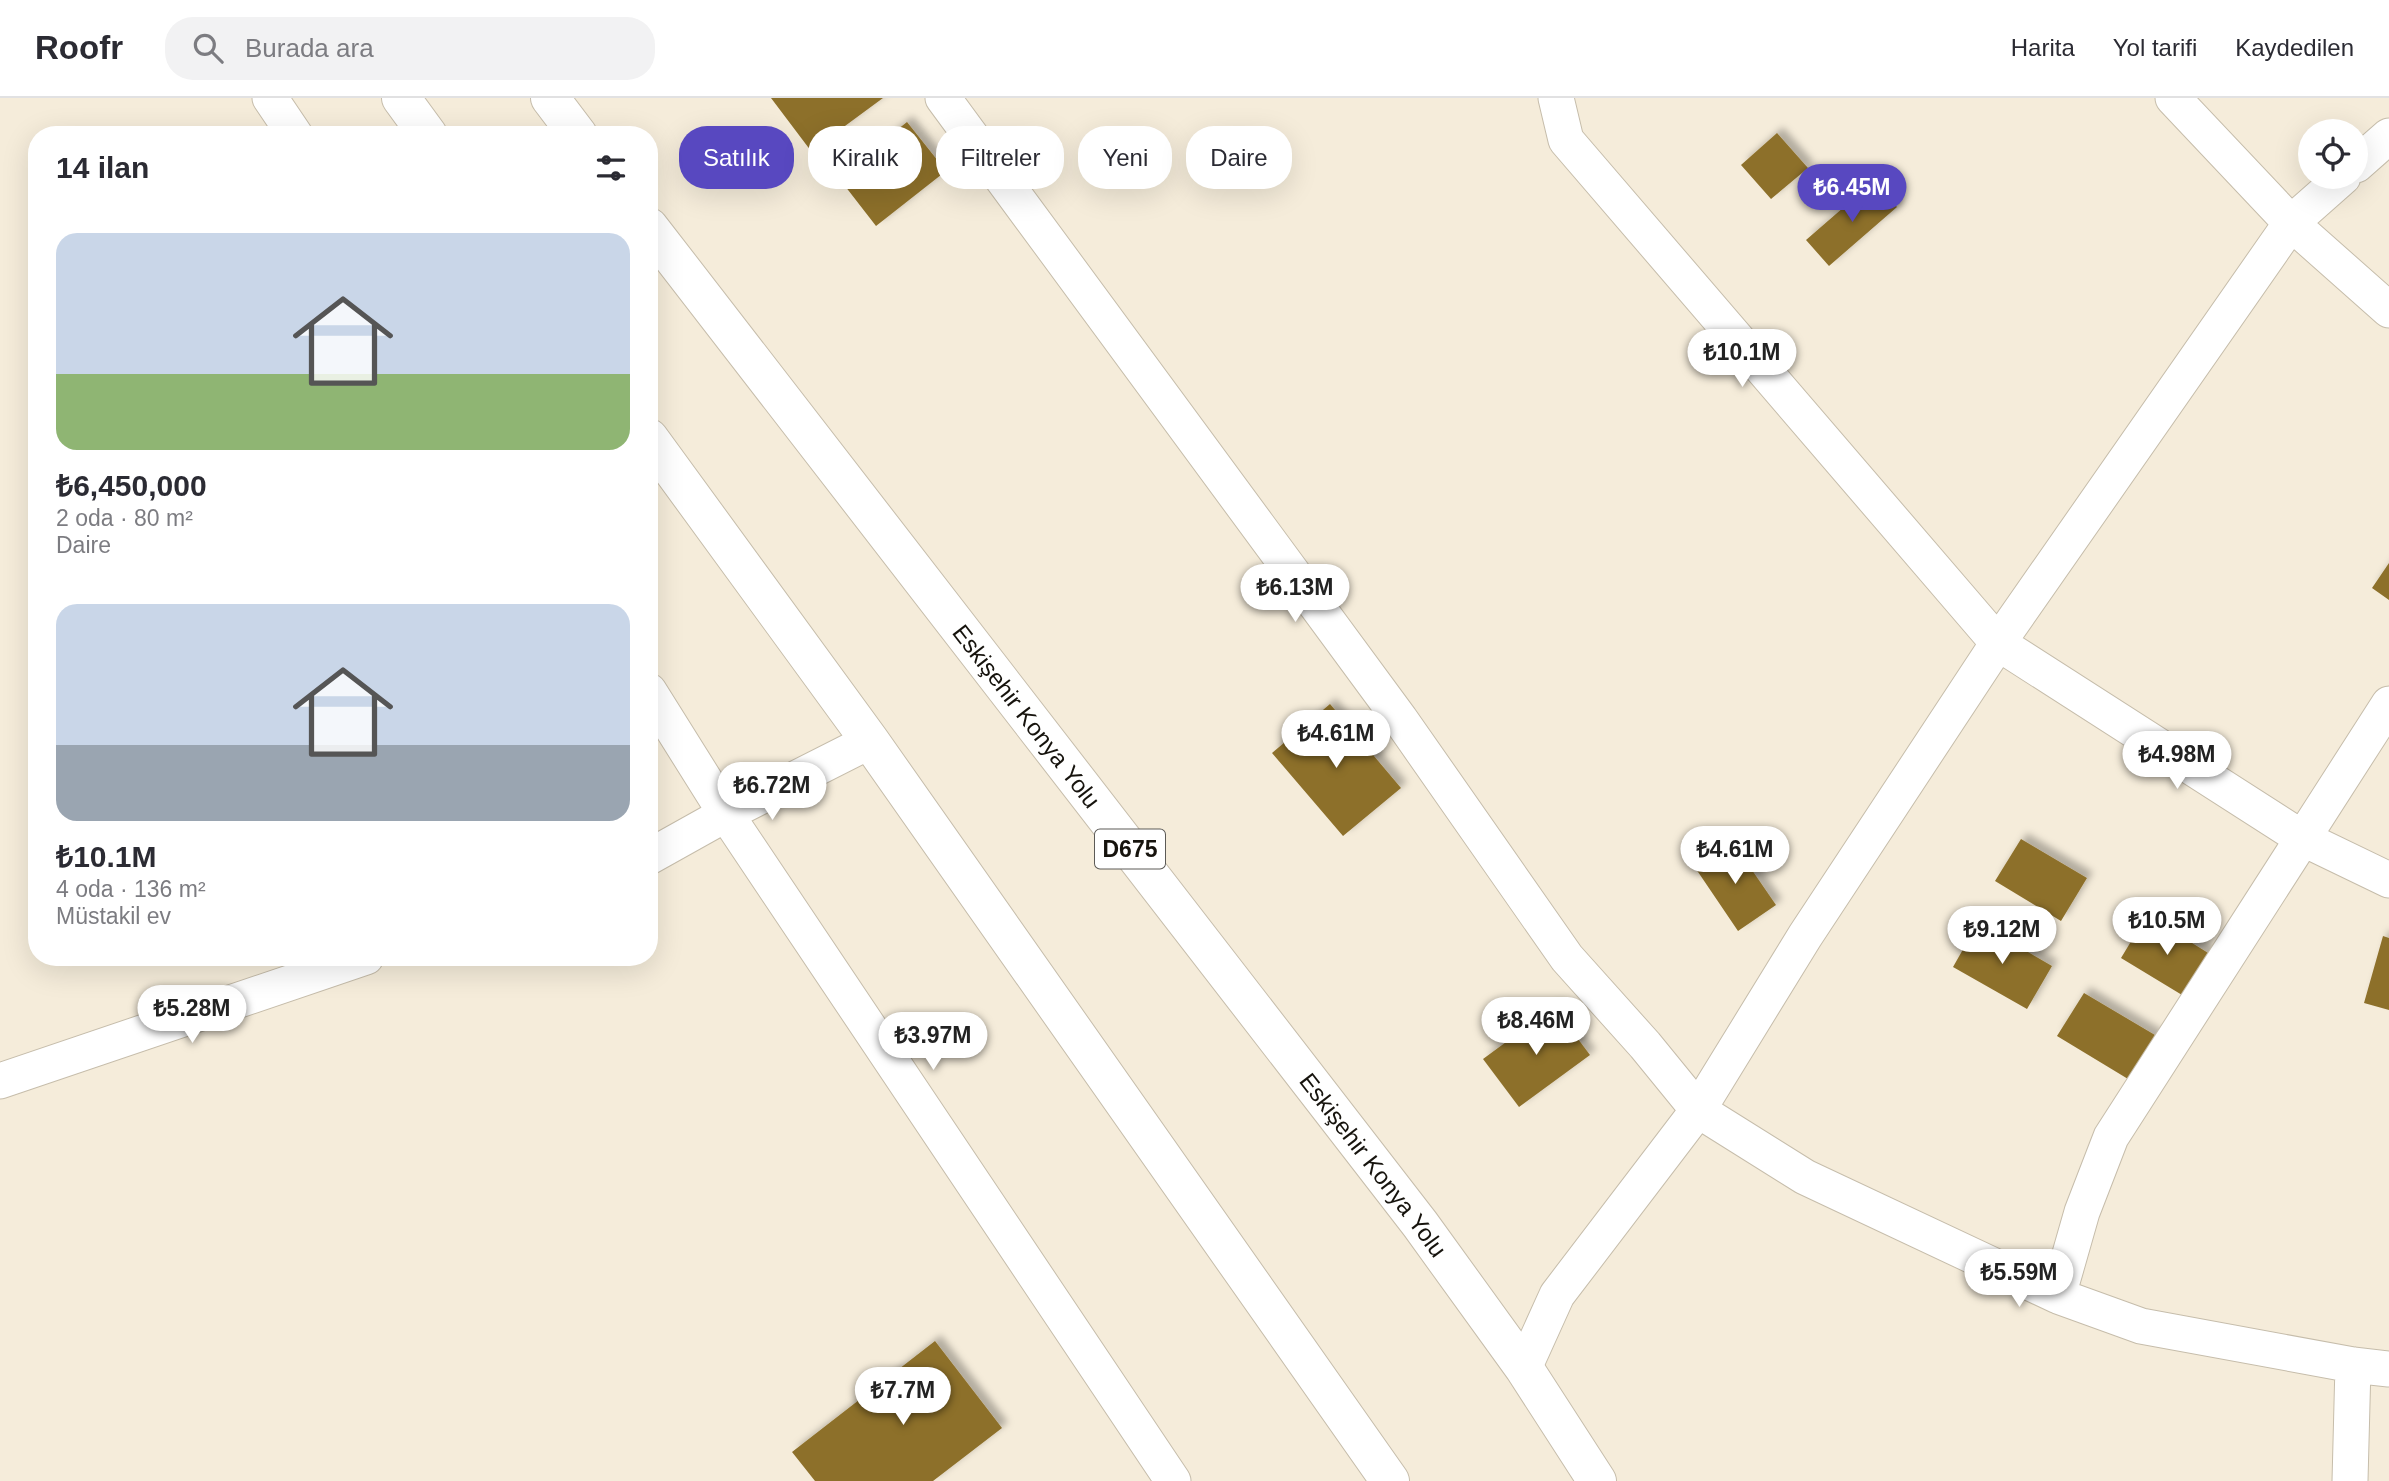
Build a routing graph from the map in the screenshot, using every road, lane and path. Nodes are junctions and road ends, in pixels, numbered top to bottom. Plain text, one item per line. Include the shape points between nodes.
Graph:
1 (271, 98) edge
2 (401, 98) edge
3 (550, 98) edge
4 (943, 98) edge
5 (1556, 98) edge
6 (2173, 98) edge
7 (289, 126) edge
8 (421, 126) edge
9 (571, 126) edge
10 (2389, 136) edge
11 (2368, 155) edge
12 (2329, 189) edge
13 (2291, 223) junction
14 (658, 239) edge
15 (2389, 310) edge
16 (658, 450) edge
17 (1998, 643) junction
18 (2389, 704) edge
19 (658, 705) edge
20 (870, 741) junction
21 (726, 814) junction
22 (2302, 838) junction
23 (658, 852) edge
24 (2389, 880) edge
25 (339, 966) edge
26 (0, 1081) edge
27 (1698, 1110) junction
28 (2058, 1296) junction
29 (2353, 1365) junction
30 (1524, 1368) junction
31 (2389, 1369) edge
32 (1173, 1481) edge
33 (1390, 1481) edge
34 (1597, 1481) edge
35 (2350, 1481) edge

1 - 7 street
2 - 8 highway
3 - 9 highway
4 - 27 street via 1400,719 1567,958
5 - 17 street via 1566,139 1574,149
6 - 13 street
10 - 11 street
12 - 13 street
13 - 15 street
13 - 17 street
14 - 30 highway, Eskişehir Konya Yolu / D675 via 1420,1224
16 - 20 highway
17 - 22 street
17 - 27 street via 1805,936
18 - 22 street
19 - 21 street
20 - 21 street
20 - 33 highway
21 - 23 street
21 - 32 street
22 - 24 street
22 - 28 street via 2110,1137
25 - 26 street
27 - 28 street via 1805,1177
27 - 30 street via 1557,1295
28 - 29 street via 2141,1326
29 - 31 street
29 - 35 street
30 - 34 highway, Eskişehir Konya Yolu / D675

